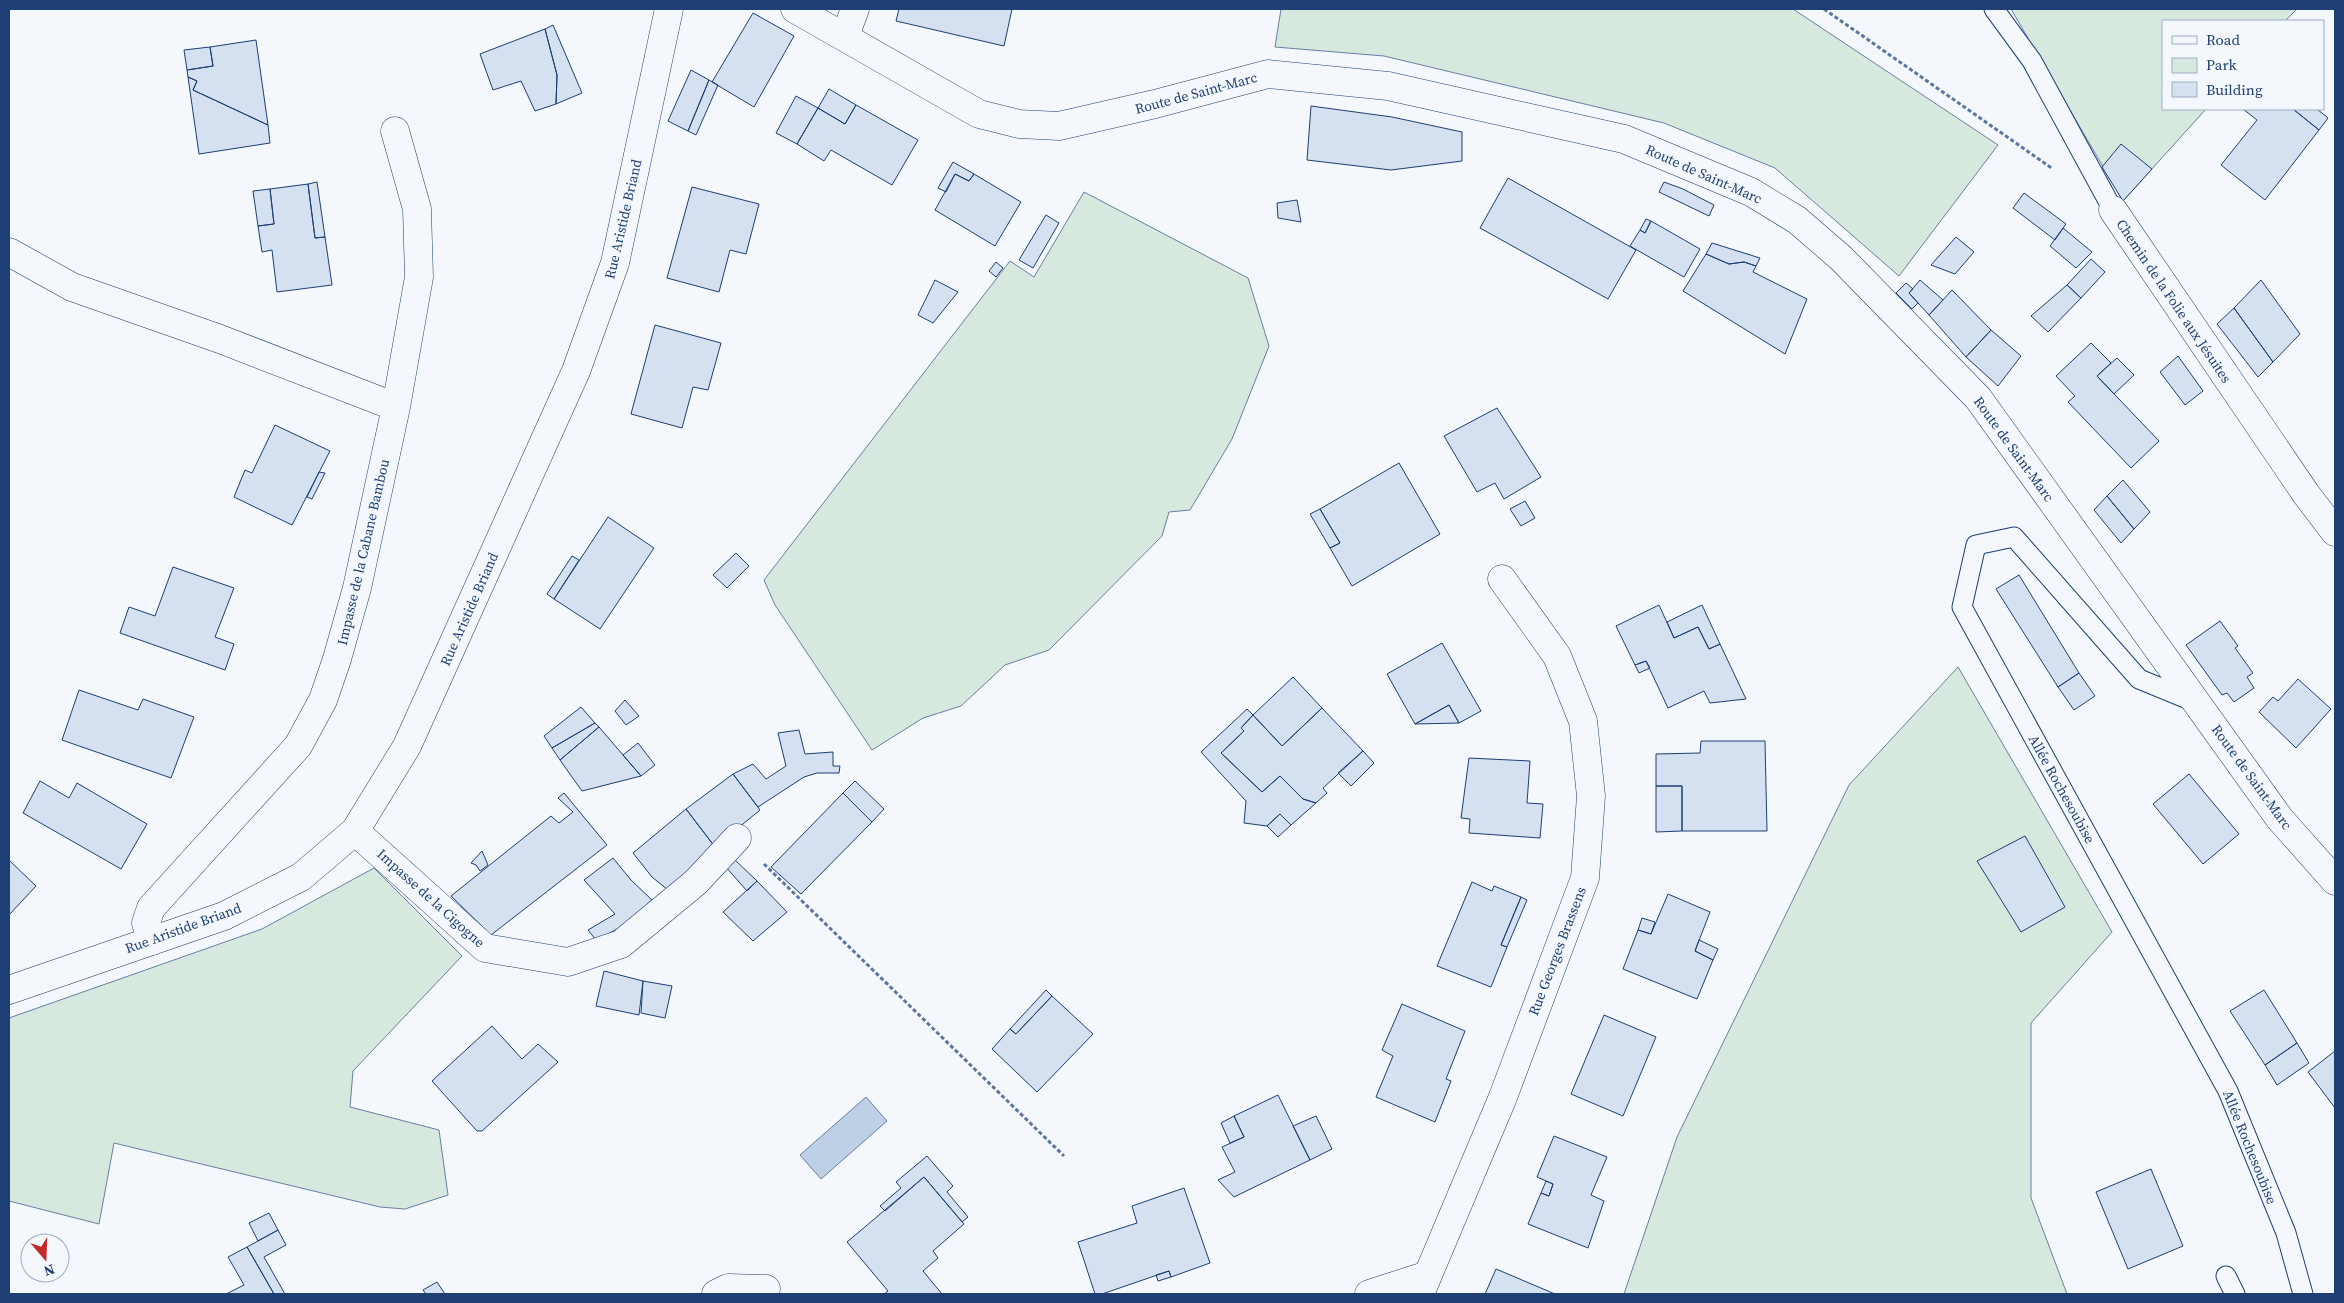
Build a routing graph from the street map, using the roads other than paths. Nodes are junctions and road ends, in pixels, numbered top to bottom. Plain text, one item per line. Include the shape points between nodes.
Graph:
1 (669, 9) edge
2 (795, 9) edge
3 (855, 9) edge
4 (1994, 9) edge
5 (845, 36) junction
6 (395, 131) dead end
7 (2113, 210) joint
8 (9, 252) edge
9 (396, 407) junction
10 (2335, 532) edge
11 (1502, 579) dead end
12 (2197, 702) junction
13 (355, 831) junction
14 (737, 838) road end
15 (2335, 881) edge
16 (152, 941) junction
17 (9, 990) edge
18 (2226, 1276) dead end
19 (1424, 1285) edge
20 (766, 1289) dead end
21 (716, 1294) edge
22 (1369, 1294) edge
23 (2235, 1294) edge
24 (2303, 1294) edge

1 - 13 street, Rue Aristide Briand via 615,263 576,371 407,746
2 - 5 street, Route de Saint-Marc
3 - 5 street
4 - 7 lane via 2032,61
5 - 12 street, Route de Saint-Marc via 979,114 1019,124 1059,126 1268,74 1388,86 1624,139 1751,192 1797,220 1841,258 1978,398
6 - 9 street, Impasse de la Cabane Bambou via 417,208 419,277
7 - 10 street, Chemin de la Folie aux Jésuites
8 - 9 street via 72,287
9 - 16 street, Impasse de la Cabane Bambou via 357,588 323,700 298,746 152,908 146,923
11 - 19 street, Rue Georges Brassens via 1557,656 1583,721 1592,796 1585,878 1503,1097
12 - 15 street, Route de Saint-Marc via 2280,818
12 - 24 lane, Allée Rochesoubise via 2139,679 2014,537 1976,545 1962,607 2228,1091 2286,1232
13 - 14 street, Impasse de la Cigogne via 485,948 568,962 621,944 696,882
13 - 16 street, Rue Aristide Briand via 301,877 224,916
16 - 17 street, Rue Aristide Briand
18 - 23 lane
19 - 22 street
20 - 21 street via 728,1288

